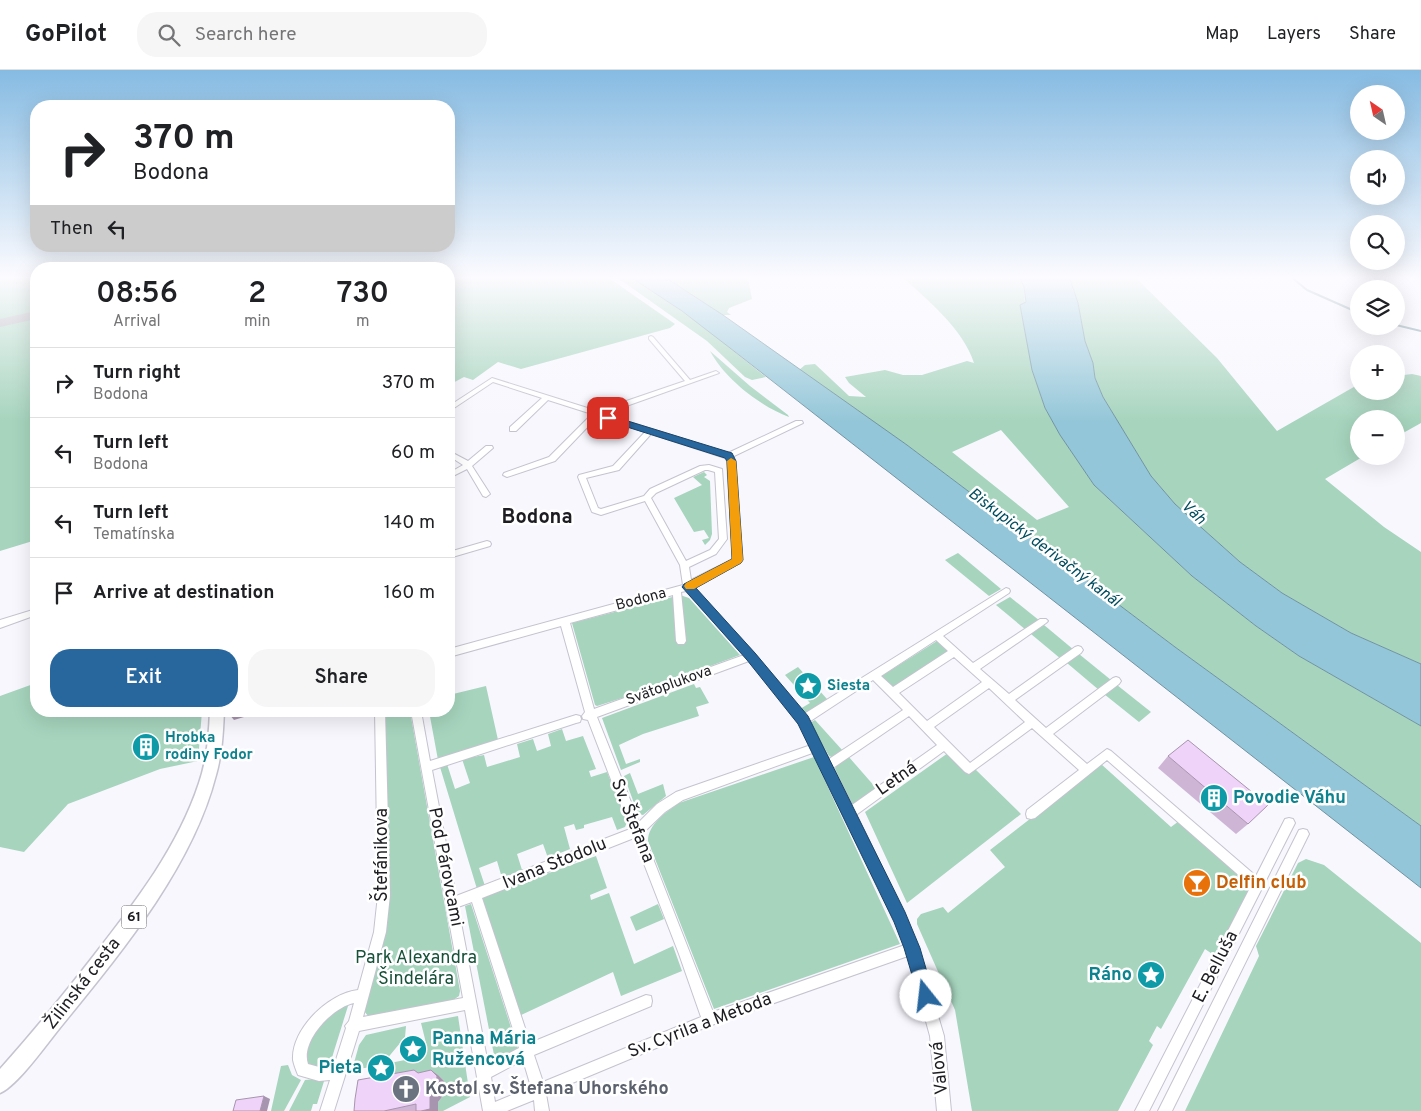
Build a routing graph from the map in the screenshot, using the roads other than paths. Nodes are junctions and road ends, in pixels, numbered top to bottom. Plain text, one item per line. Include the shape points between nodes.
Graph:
1 (651, 338) dead end
2 (716, 373) dead end
3 (492, 380) joint
4 (689, 382) junction
5 (546, 398) junction
6 (455, 405) edge
7 (596, 414) junction
8 (799, 423) dead end
9 (513, 429) dead end
10 (649, 431) junction
11 (489, 448) dead end
12 (728, 456) junction
13 (455, 457) edge
14 (468, 465) junction
15 (455, 473) edge
16 (507, 475) dead end
17 (582, 477) joint
18 (486, 494) dead end
19 (647, 498) junction
20 (733, 499) junction
21 (721, 500) junction
22 (487, 544) dead end
23 (455, 552) edge
24 (684, 565) junction
25 (688, 587) junction
26 (677, 591) junction
27 (1006, 591) dead end
28 (30, 614) edge
29 (564, 620) junction
30 (1043, 621) dead end
31 (0, 624) edge
32 (936, 635) junction
33 (681, 641) dead end
34 (1078, 650) dead end
35 (455, 651) edge
36 (954, 652) junction
37 (751, 656) junction
38 (973, 668) junction
39 (874, 675) junction
40 (1116, 681) dead end
41 (989, 683) junction
42 (892, 692) junction
43 (1008, 700) junction
44 (910, 710) junction
45 (217, 717) edge
46 (380, 717) edge
47 (417, 717) edge
48 (585, 717) junction
49 (803, 720) junction
50 (1033, 722) junction
51 (926, 726) junction
52 (1046, 734) junction
53 (945, 745) junction
54 (817, 747) junction
55 (827, 766) junction
56 (426, 767) junction
57 (1086, 770) junction
58 (850, 812) junction
59 (1031, 814) dead end
60 (1290, 823) dead end
61 (636, 832) junction
62 (1303, 834) dead end
63 (1258, 885) junction
64 (476, 896) junction
65 (451, 904) junction
66 (912, 948) junction
67 (363, 996) junction
68 (646, 1001) dead end
69 (470, 1003) junction
70 (709, 1020) junction
71 (352, 1026) junction
72 (526, 1051) junction
73 (339, 1072) junction
74 (483, 1074) junction
75 (0, 1083) edge
76 (539, 1090) junction
77 (327, 1111) edge
78 (490, 1111) edge
79 (542, 1111) edge
80 (944, 1111) edge
81 (1142, 1111) edge
82 (1166, 1111) edge

1 - 4 street
2 - 4 street
3 - 5 street
3 - 6 street
4 - 7 street
5 - 7 street
5 - 9 street
7 - 10 street
7 - 16 street via 552,459
8 - 12 street
10 - 12 street
10 - 17 street via 616,468
11 - 14 street
12 - 20 street, Bodona
13 - 14 street
14 - 15 street
14 - 18 street
17 - 19 street via 595,510 600,512
19 - 21 street via 653,491 709,467 719,471
19 - 24 street
20 - 21 street
20 - 25 street, Bodona via 737,560
21 - 24 street via 723,539 712,552
22 - 23 street
24 - 25 street
25 - 26 street, Bodona
25 - 37 street, Valová
26 - 29 street, Bodona
26 - 33 street
27 - 32 street
28 - 31 street
29 - 35 street, Bodona
29 - 48 street, Sv. Štefana
30 - 38 street
32 - 36 street
32 - 39 street
34 - 43 street
36 - 38 street
36 - 42 street
37 - 48 street, Svätoplukova
37 - 49 street, Valová
38 - 41 street
39 - 42 street
39 - 49 street
40 - 52 street
41 - 43 street
41 - 51 street
42 - 44 street
43 - 50 street
44 - 51 street
44 - 55 street
45 - 75 main road, Žilinská cesta / 61 via 207,783 190,826 172,859 128,926 50,1026
46 - 67 street, Štefánikova via 384,895 380,932
47 - 56 street, Pod Párovcami
48 - 56 street, Svätoplukova
48 - 61 street, Sv. Štefana
49 - 54 street, Valová
50 - 52 street
50 - 53 street via 969,769
51 - 53 street
52 - 57 street
53 - 58 street, Letná
54 - 55 street, Valová
54 - 61 street, Ivana Stodolu via 680,796 661,808
55 - 58 street, Valová
56 - 65 street, Pod Párovcami
57 - 59 street
57 - 63 street via 1107,754
58 - 66 street, Valová
60 - 63 street, E. Belluša
61 - 64 street, Ivana Stodolu
61 - 70 street, Sv. Štefana
62 - 82 street, E. Belluša
63 - 81 street, E. Belluša
64 - 65 street, Ivana Stodolu
64 - 72 street
65 - 69 street, Pod Párovcami
66 - 70 street, Sv. Cyrila a Metoda
66 - 80 street, Valová via 937,1036
67 - 71 street, Štefánikova
67 - 73 street via 353,996 333,1006 313,1026 301,1046 299,1064 303,1070 319,1074
68 - 72 street
69 - 71 street
69 - 74 street, Pod Párovcami
70 - 76 street, Sv. Cyrila a Metoda
71 - 73 street, Štefánikova
72 - 74 street
72 - 76 street
73 - 77 street, Štefánikova
74 - 78 street, Pod Párovcami
76 - 78 street, Sv. Cyrila a Metoda
76 - 79 street

